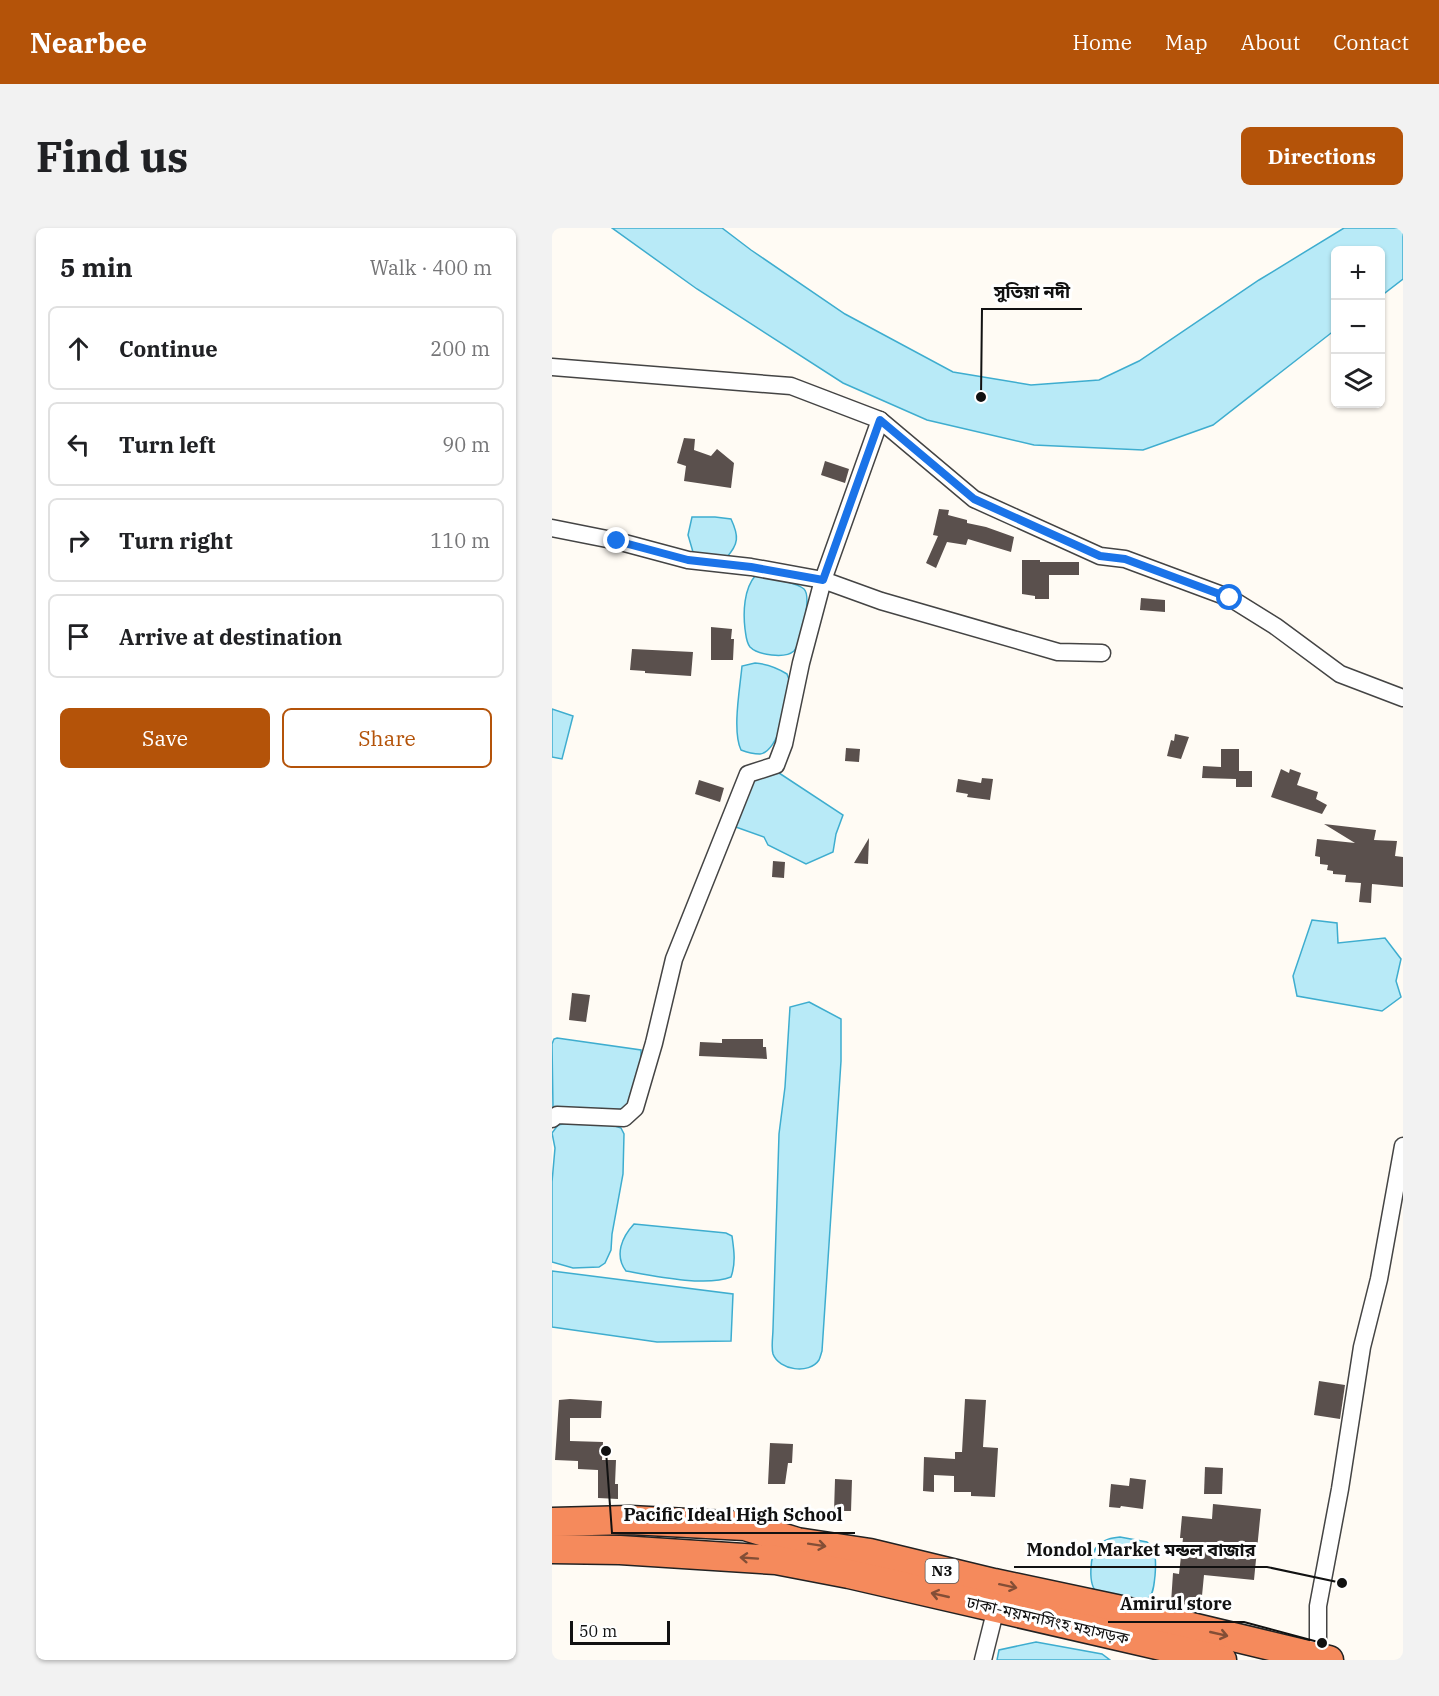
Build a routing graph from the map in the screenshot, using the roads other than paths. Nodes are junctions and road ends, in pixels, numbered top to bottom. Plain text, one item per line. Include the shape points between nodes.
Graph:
1 (552, 367) edge
2 (880, 420) junction
3 (552, 528) edge
4 (823, 580) junction
5 (1102, 653) dead end
6 (1403, 698) edge
7 (552, 1119) edge
8 (1403, 1146) edge
9 (552, 1522) edge
10 (552, 1549) edge
11 (996, 1608) junction
12 (1323, 1659) edge
13 (983, 1660) edge
14 (1222, 1660) edge

1 - 2 street via 791,386
2 - 4 street
2 - 6 street via 974,499 1100,556 1125,559 1230,598 1340,674
3 - 4 street via 688,560
4 - 5 street via 881,601 1058,652
4 - 7 street via 784,744 776,765 748,774 728,822 674,958 635,1108 624,1118
8 - 12 street via 1379,1279 1362,1347 1318,1606
9 -> 12 highway, ঢাকা-ময়মনসিংহ মহাসড়ক / N3 via 630,1520 745,1526 797,1542 870,1553
11 -> 10 highway, ঢাকা-ময়মনসিংহ মহাসড়ক / N3 via 776,1560
11 - 13 street
11 - 14 highway, ঢাকা-ময়মনসিংহ মহাসড়ক / N3

